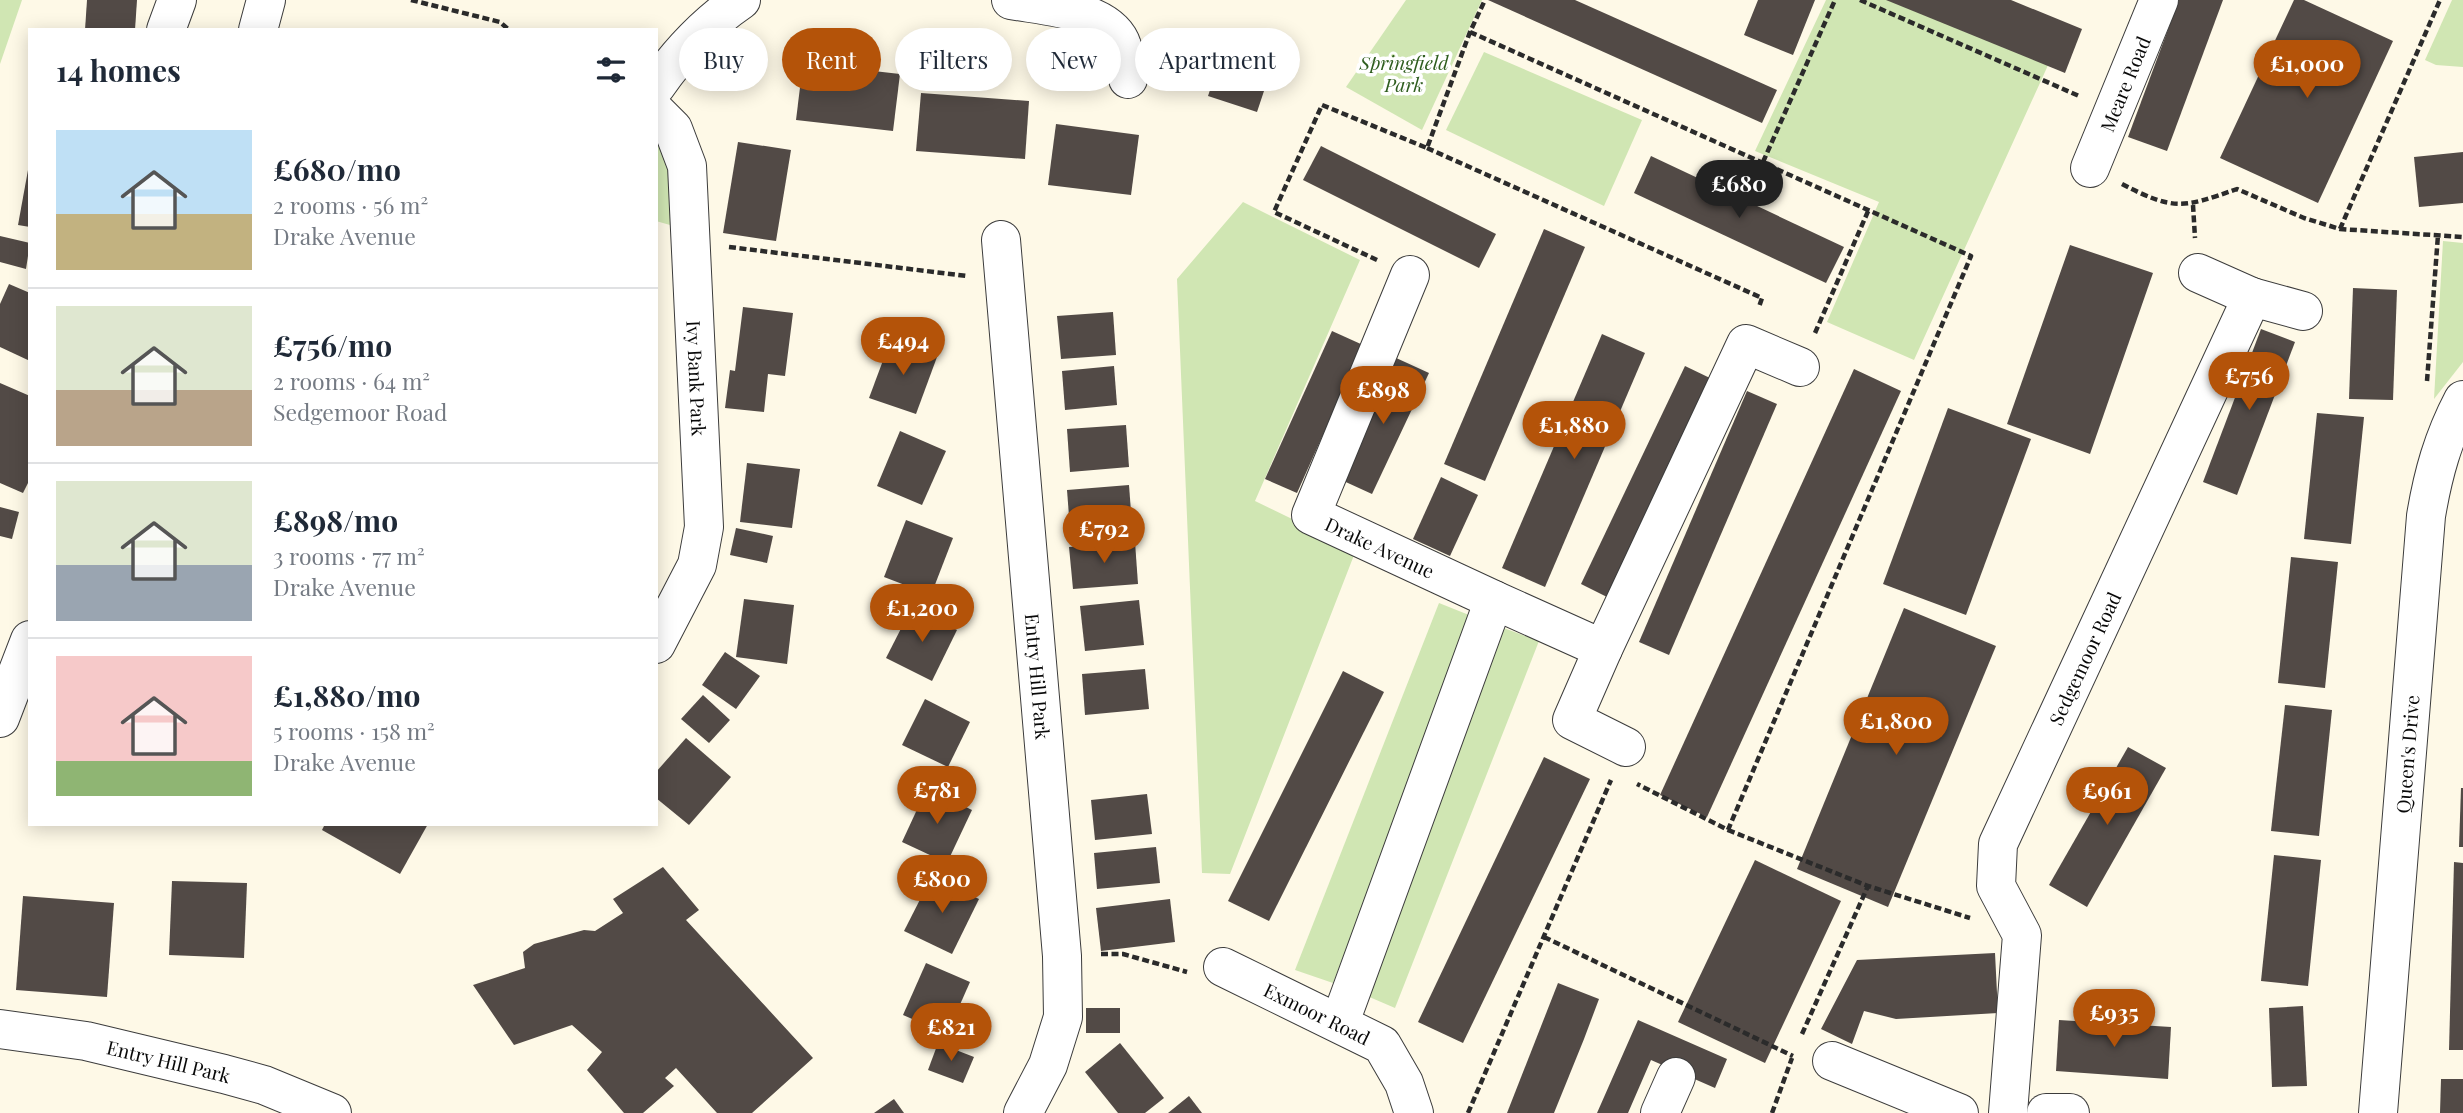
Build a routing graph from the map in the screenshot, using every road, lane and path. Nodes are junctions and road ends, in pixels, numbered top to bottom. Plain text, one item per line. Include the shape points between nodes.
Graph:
1 (177, 0) edge
2 (266, 0) edge
3 (411, 0) edge
4 (741, 0) edge
5 (1011, 0) edge
6 (1485, 0) edge
7 (1835, 0) edge
8 (1860, 0) edge
9 (2159, 0) edge
10 (2440, 0) edge
11 (167, 28) edge
12 (259, 28) edge
13 (507, 28) edge
14 (1128, 79) dead end
15 (658, 83) edge
16 (2112, 110) junction
17 (658, 114) edge
18 (1427, 148) junction
19 (1763, 162) dead end
20 (2090, 168) joint
21 (1869, 209) dead end
22 (2340, 229) junction
23 (2438, 235) junction
24 (2463, 237) edge
25 (1001, 240) dead end
26 (692, 242) junction
27 (2198, 274) dead end
28 (1410, 275) joint
29 (1002, 280) junction
30 (2252, 297) junction
31 (2303, 311) dead end
32 (1746, 344) junction
33 (1800, 367) joint
34 (2463, 400) edge
35 (2444, 436) junction
36 (1494, 600) junction
37 (658, 640) edge
38 (28, 645) edge
39 (1603, 649) junction
40 (0, 718) edge
41 (1626, 747) joint
42 (1728, 830) dead end
43 (1868, 886) junction
44 (2022, 935) junction
45 (1543, 937) junction
46 (1096, 954) dead end
47 (1223, 967) joint
48 (1339, 1022) junction
49 (0, 1029) edge
50 (1793, 1055) junction
51 (1832, 1061) dead end
52 (1676, 1077) dead end
53 (1031, 1110) edge
54 (332, 1113) edge
55 (1414, 1113) edge
56 (1468, 1113) edge
57 (1660, 1113) edge
58 (1772, 1113) edge
59 (1959, 1113) edge
60 (2008, 1113) edge
61 (2046, 1113) edge
62 (2070, 1113) edge
63 (2378, 1113) edge

1 - 11 street
2 - 12 street
3 - 13 path via 500,22
4 - 15 street via 711,21 678,54
5 - 14 street via 1079,12 1109,27 1122,45
6 - 18 path
7 - 19 path
8 - 16 path
9 - 16 street, Meare Road
10 - 22 path
16 - 20 street, Meare Road
17 - 26 street, Ivy Bank Park via 673,129 687,166
18 - 28 path via 1322,105 1274,212
18 - 32 path via 1762,298
20 - 22 path via 2157,202 2193,204 2237,189
21 - 33 path
22 - 23 path
23 - 24 path
23 - 35 path via 2425,417
25 - 29 street, Entry Hill Park
26 - 29 path
26 - 37 street, Ivy Bank Park via 704,527 697,565
27 - 30 street
28 - 36 street, Drake Avenue via 1311,514
29 - 53 street, Entry Hill Park via 1062,956 1062,1017
30 - 31 street
30 - 44 street, Sedgemoor Road via 1998,844 1996,886
32 - 33 street
32 - 39 street
34 - 35 street, Queen's Drive
35 - 63 street, Queen's Drive via 2426,516
36 - 39 street, Drake Avenue
36 - 48 street
38 - 40 street
39 - 41 street via 1572,720
41 - 45 path
42 - 43 path
43 - 44 path
43 - 50 path
44 - 60 street
45 - 50 path
45 - 56 path
46 - 47 path via 1123,954 1189,973
47 - 48 street, Exmoor Road
48 - 55 street, Exmoor Road via 1382,1045 1404,1083
49 - 54 street, Entry Hill Park via 86,1041 224,1074
50 - 58 path
51 - 59 street
52 - 57 street
61 - 62 street

